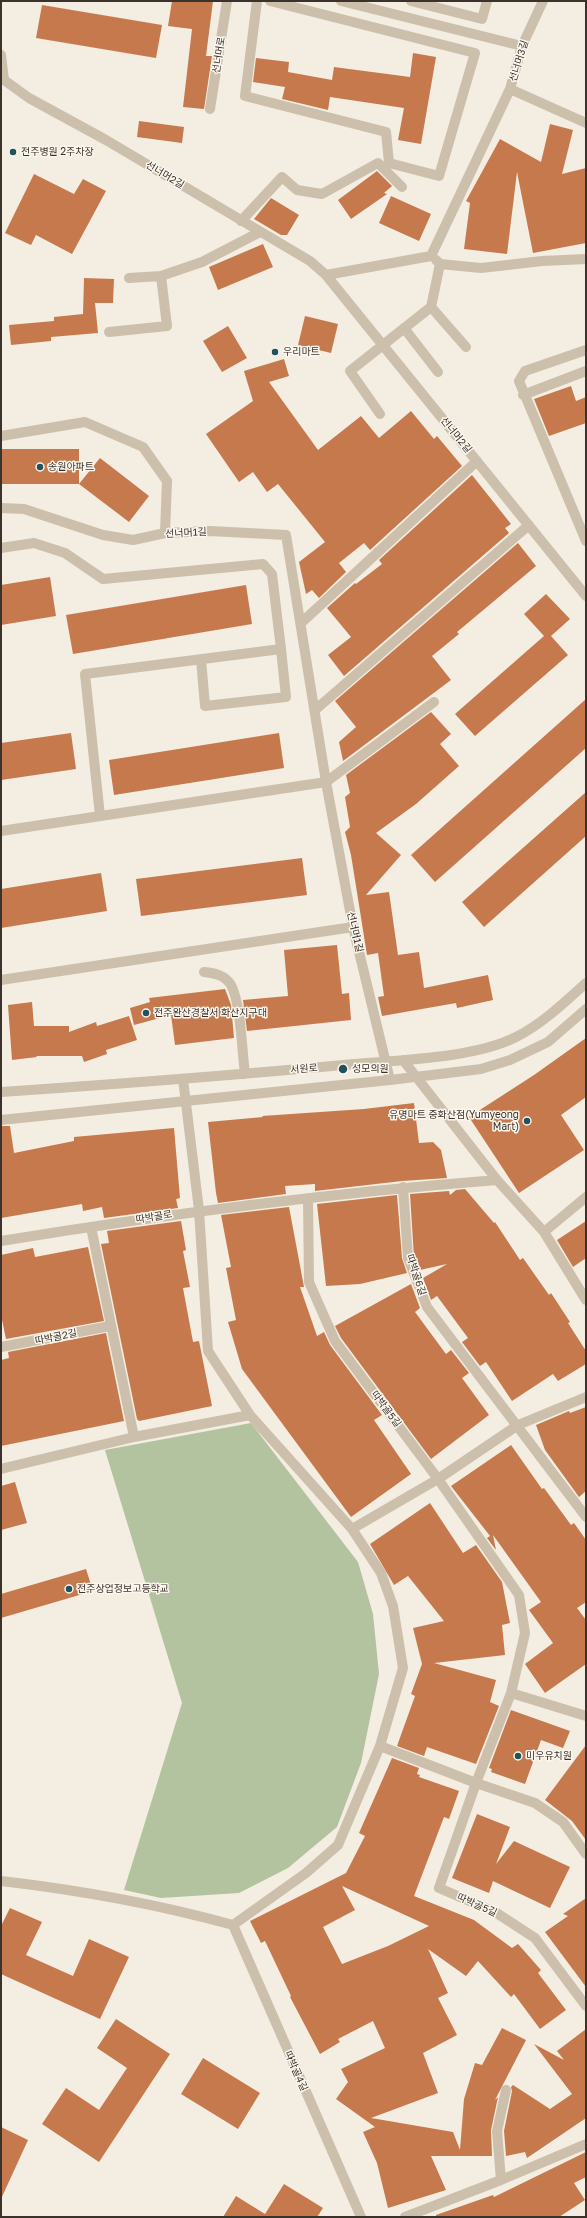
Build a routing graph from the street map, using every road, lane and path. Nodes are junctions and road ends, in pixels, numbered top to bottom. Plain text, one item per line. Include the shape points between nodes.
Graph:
1 (227, 1) edge
2 (257, 1) edge
3 (270, 1) edge
4 (341, 1) edge
5 (411, 1) edge
6 (487, 1) edge
7 (543, 1) edge
8 (522, 46) junction
9 (1, 56) edge
10 (2, 80) edge
11 (510, 89) junction
12 (210, 109) dead end
13 (586, 123) edge
14 (402, 187) dead end
15 (241, 221) junction
16 (260, 232) junction
17 (431, 256) junction
18 (586, 259) edge
19 (440, 264) junction
20 (326, 275) junction
21 (161, 276) junction
22 (129, 278) dead end
23 (431, 307) junction
24 (404, 328) junction
25 (109, 332) dead end
26 (383, 344) junction
27 (466, 347) dead end
28 (586, 350) edge
29 (586, 371) edge
30 (438, 372) dead end
31 (523, 395) junction
32 (380, 414) dead end
33 (1, 436) edge
34 (477, 461) junction
35 (1, 508) edge
36 (529, 525) junction
37 (165, 533) junction
38 (586, 541) edge
39 (1, 548) edge
40 (586, 596) edge
41 (301, 623) junction
42 (281, 649) junction
43 (201, 659) junction
44 (434, 702) dead end
45 (315, 710) junction
46 (326, 782) junction
47 (100, 816) junction
48 (1, 831) edge
49 (353, 927) junction
50 (204, 972) dead end
51 (1, 980) edge
52 (586, 983) edge
53 (586, 1009) edge
54 (403, 1060) junction
55 (386, 1061) junction
56 (245, 1074) junction
57 (417, 1077) junction
58 (183, 1079) junction
59 (390, 1080) junction
60 (1, 1092) edge
61 (186, 1102) junction
62 (1, 1120) edge
63 (497, 1180) junction
64 (403, 1187) junction
65 (586, 1197) edge
66 (308, 1198) junction
67 (199, 1210) junction
68 (91, 1227) junction
69 (544, 1232) junction
70 (1, 1241) edge
71 (586, 1300) edge
72 (110, 1326) junction
73 (1, 1348) edge
74 (586, 1397) edge
75 (250, 1415) junction
76 (518, 1425) junction
77 (134, 1437) junction
78 (1, 1468) edge
79 (438, 1480) junction
80 (586, 1517) edge
81 (352, 1530) junction
82 (511, 1693) junction
83 (586, 1716) edge
84 (380, 1746) junction
85 (476, 1783) junction
86 (586, 1854) edge
87 (1, 1881) edge
88 (233, 1925) junction
89 (586, 2006) edge
90 (506, 2090) dead end
91 (586, 2144) edge
92 (501, 2180) junction
93 (361, 2217) edge
94 (405, 2217) edge

1 - 12 street, 선너머로
2 - 3 street via 245,96 386,132 389,163 439,176 474,53
4 - 8 street
5 - 6 street via 482,19
7 - 8 street, 선너머3길
8 - 11 street, 선너머3길
9 - 10 street
10 - 15 street, 선너머2길
11 - 13 street, 선너머3길
11 - 17 street
14 - 15 street via 378,163 322,194 297,190 282,177
15 - 16 street, 선너머2길
16 - 20 street, 선너머2길 via 310,261
16 - 21 street via 202,262
17 - 19 street
17 - 20 street
18 - 19 street via 481,268
19 - 23 street
20 - 26 street, 선너머2길
21 - 22 street
21 - 25 street via 167,326
23 - 24 street
23 - 27 street
24 - 26 street
24 - 30 street
26 - 32 street via 350,371
26 - 34 street, 선너머2길
28 - 31 street via 525,371 519,381
29 - 31 street
31 - 38 street
33 - 37 street via 85,422 143,447 166,482
34 - 36 street, 선너머2길
34 - 41 street
35 - 37 street, 선너머1길 via 24,509 103,535 133,540
36 - 40 street, 선너머2길
36 - 45 street
37 - 41 street, 선너머1길 via 210,531 286,535
39 - 42 street via 34,543 65,553 103,579 263,564 272,574
41 - 45 street, 선너머1길
42 - 43 street
42 - 43 street via 286,697 205,706
43 - 47 street via 85,674
44 - 46 street
45 - 46 street, 선너머1길
46 - 47 street
46 - 49 street, 선너머1길
47 - 48 street
49 - 51 street
49 - 55 street, 선너머1길
50 - 56 street via 217,973 230,984 236,1007
52 - 54 street, 서원로 via 540,1022 516,1037 471,1050
53 - 57 street, 서원로 via 548,1042 510,1060 481,1069
54 - 55 street, 서원로
54 - 57 street
55 - 56 street, 서원로
55 - 59 street, 선너머1길
56 - 58 street, 서원로
57 - 59 street, 서원로
57 - 63 street
58 - 60 street, 서원로
58 - 61 street
59 - 61 street, 서원로
61 - 62 street, 서원로
61 - 67 street
63 - 64 street
63 - 69 street
64 - 66 street
64 - 76 street, 따박골6길 via 408,1258 427,1307
65 - 69 street
66 - 67 street, 따박골로
66 - 79 street, 따박골5길 via 310,1282 335,1341
67 - 68 street, 따박골로
67 - 75 street via 208,1351
68 - 70 street, 따박골로
68 - 72 street
69 - 71 street
72 - 73 street, 따박골2길
72 - 77 street
74 - 76 street
75 - 77 street
75 - 81 street
76 - 79 street
76 - 80 street, 따박골6길
77 - 78 street
79 - 81 street
79 - 82 street, 따박골5길 via 519,1595 525,1633
81 - 84 street via 381,1573 393,1606 403,1668
82 - 83 street
82 - 85 street, 따박골5길
84 - 85 street
84 - 88 street via 338,1845 306,1873
85 - 86 street via 535,1803 563,1822
85 - 89 street, 따박골5길 via 439,1888 495,1912 535,1938
87 - 88 street via 44,1886 183,1912
88 - 93 street, 따박골4길
90 - 92 street via 497,2131
91 - 92 street
92 - 94 street

